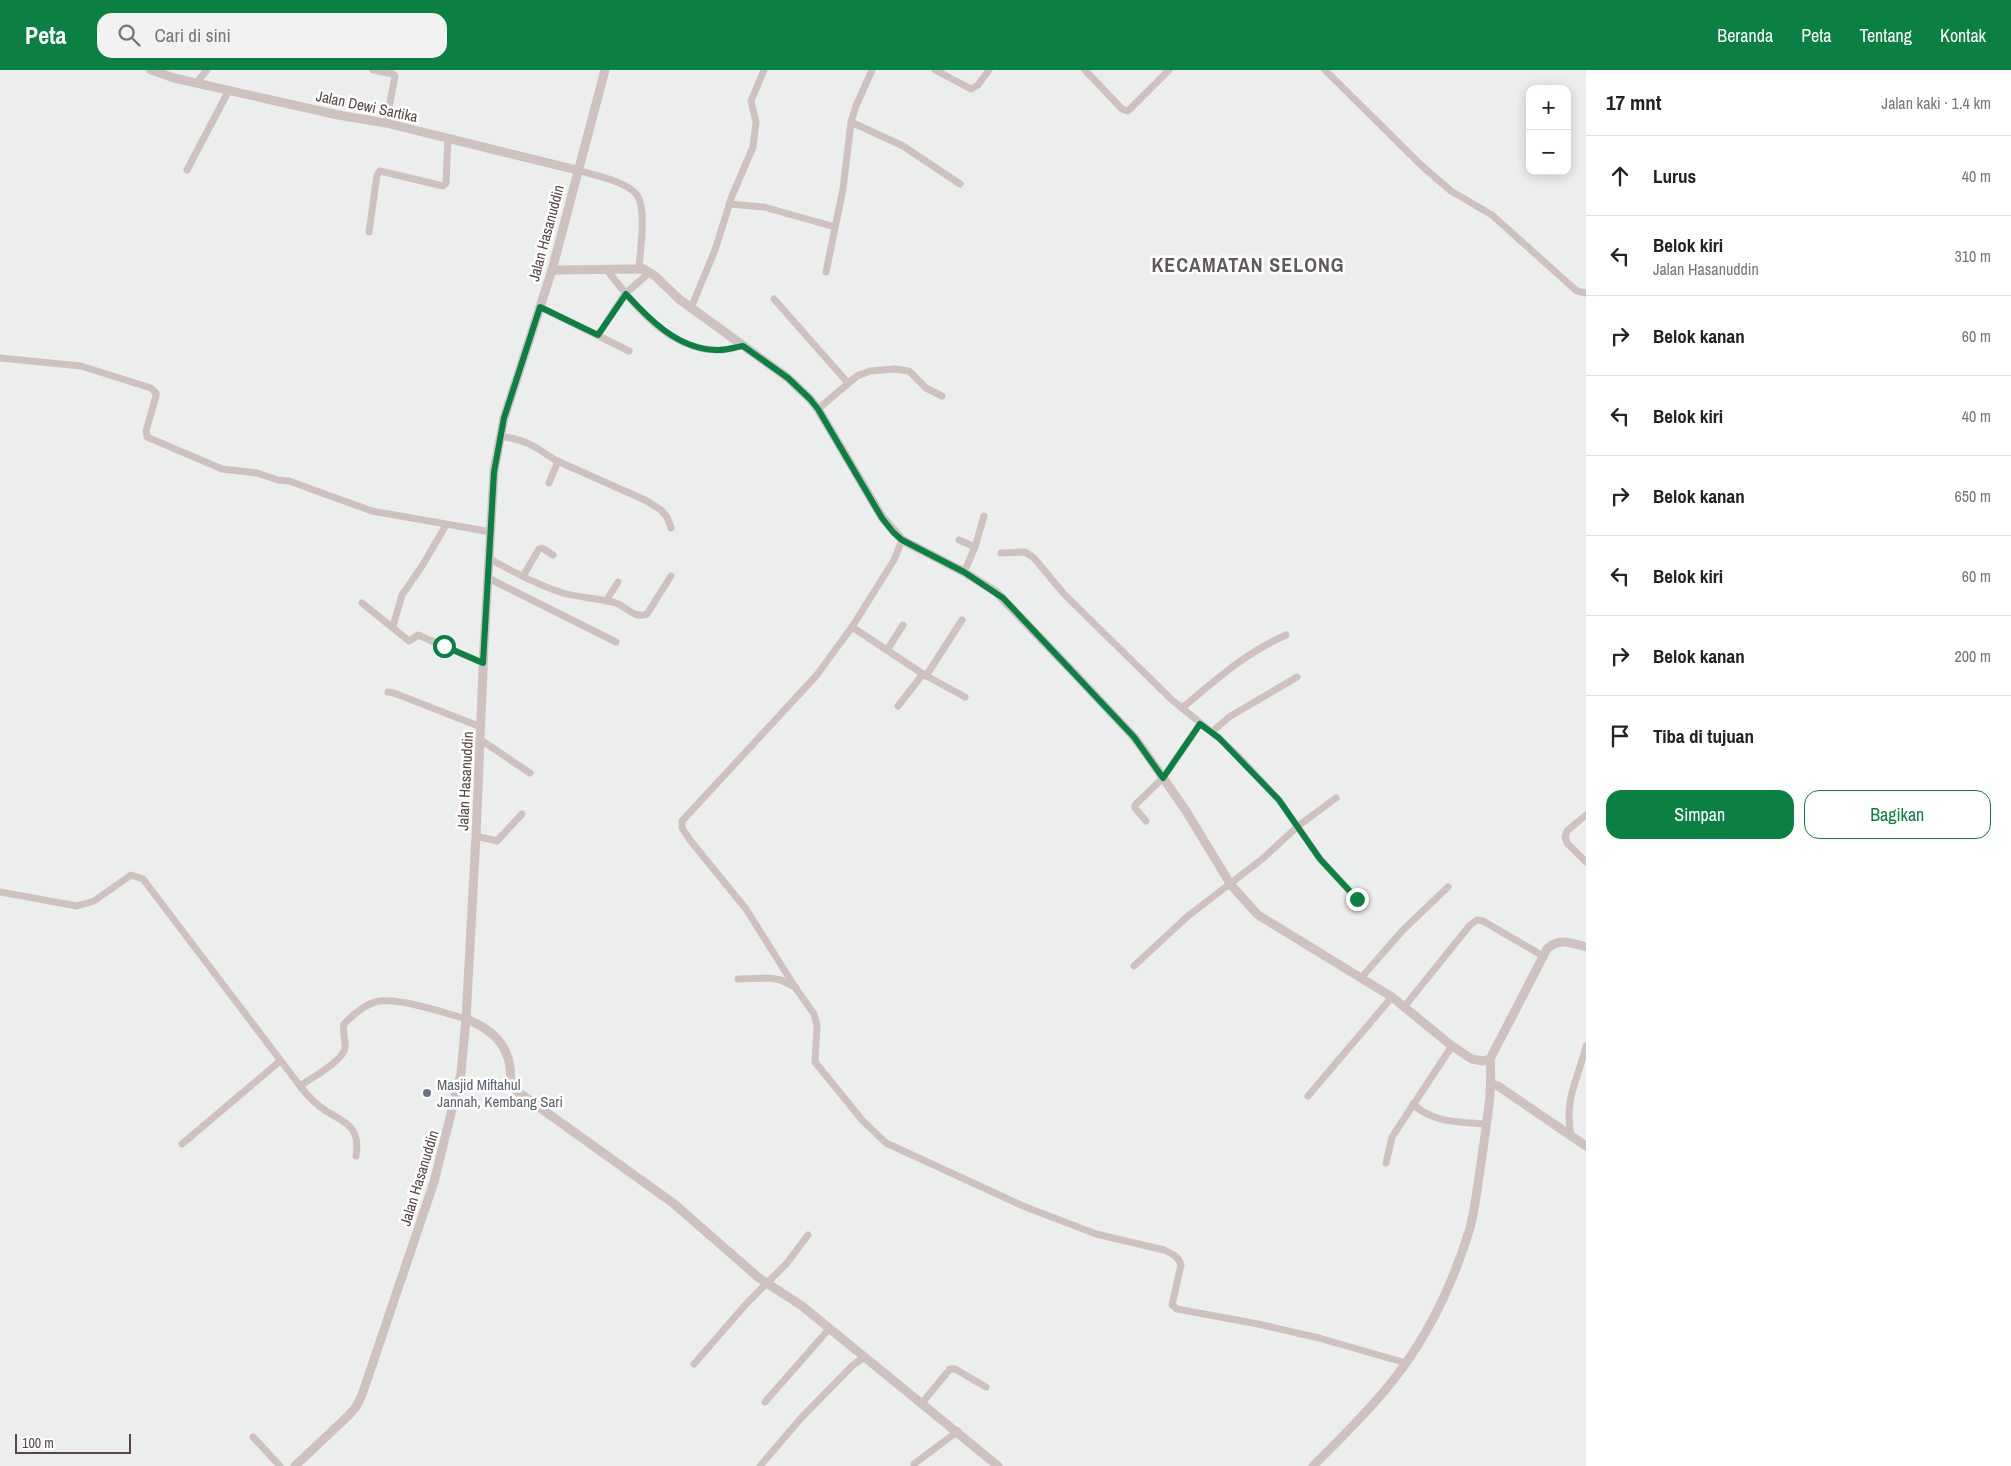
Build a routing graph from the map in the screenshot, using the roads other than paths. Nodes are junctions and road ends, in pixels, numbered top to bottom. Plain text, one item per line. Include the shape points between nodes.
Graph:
1 (151, 70) edge
2 (207, 70) edge
3 (373, 70) edge
4 (604, 70) edge
5 (764, 70) edge
6 (872, 70) edge
7 (935, 70) edge
8 (989, 70) edge
9 (1085, 70) edge
10 (1169, 70) edge
11 (1326, 70) edge
12 (197, 82) junction
13 (229, 90) junction
14 (851, 122) junction
15 (386, 123) junction
16 (448, 138) junction
17 (187, 170) dead end
18 (577, 170) junction
19 (960, 184) dead end
20 (729, 204) junction
21 (835, 227) junction
22 (369, 232) dead end
23 (639, 268) junction
24 (552, 270) junction
25 (607, 270) junction
26 (650, 272) junction
27 (826, 272) dead end
28 (1586, 292) edge
29 (626, 294) junction
30 (774, 299) dead end
31 (540, 307) junction
32 (691, 308) junction
33 (598, 335) junction
34 (743, 346) junction
35 (629, 351) dead end
36 (0, 358) edge
37 (848, 383) junction
38 (942, 396) dead end
39 (818, 409) junction
40 (501, 436) junction
41 (558, 461) junction
42 (549, 483) dead end
43 (984, 516) dead end
44 (446, 524) junction
45 (671, 528) dead end
46 (491, 532) junction
47 (902, 540) junction
48 (960, 540) dead end
49 (975, 548) junction
50 (1002, 553) dead end
51 (553, 555) dead end
52 (490, 559) junction
53 (964, 572) junction
54 (524, 576) junction
55 (671, 576) dead end
56 (488, 578) junction
57 (618, 582) dead end
58 (606, 602) junction
59 (362, 603) dead end
60 (962, 620) dead end
61 (903, 625) dead end
62 (393, 626) junction
63 (852, 627) junction
64 (1286, 635) dead end
65 (616, 642) dead end
66 (887, 650) junction
67 (483, 663) junction
68 (924, 675) junction
69 (1297, 677) dead end
70 (388, 692) dead end
71 (965, 697) dead end
72 (898, 706) dead end
73 (1182, 708) junction
74 (1200, 724) junction
75 (481, 727) junction
76 (1212, 732) junction
77 (481, 740) junction
78 (530, 773) dead end
79 (1163, 778) junction
80 (1336, 798) dead end
81 (522, 814) dead end
82 (1586, 815) edge
83 (1146, 820) dead end
84 (1298, 826) junction
85 (476, 839) junction
86 (1586, 862) edge
87 (1230, 883) junction
88 (1448, 887) dead end
89 (0, 892) edge
90 (1357, 899) dead end
91 (1586, 947) edge
92 (1543, 956) junction
93 (1134, 966) dead end
94 (1360, 978) junction
95 (738, 979) dead end
96 (795, 986) junction
97 (1392, 997) junction
98 (1404, 1007) junction
99 (466, 1019) junction
100 (1452, 1046) junction
101 (1586, 1046) edge
102 (1490, 1059) junction
103 (280, 1061) junction
104 (1491, 1084) junction
105 (300, 1086) junction
106 (1308, 1096) dead end
107 (1413, 1104) junction
108 (1486, 1124) junction
109 (1571, 1137) junction
110 (182, 1144) dead end
111 (1586, 1146) edge
112 (356, 1156) dead end
113 (1386, 1163) dead end
114 (808, 1235) dead end
115 (767, 1283) junction
116 (829, 1329) junction
117 (865, 1357) junction
118 (1406, 1363) junction
119 (694, 1364) dead end
120 (986, 1387) dead end
121 (765, 1402) dead end
122 (922, 1402) junction
123 (958, 1431) junction
124 (253, 1437) dead end
125 (914, 1464) dead end
126 (280, 1466) edge
127 (295, 1466) edge
128 (760, 1466) edge
129 (998, 1466) edge
130 (1313, 1466) edge

1 - 12 street, Jalan Dewi Sartika
2 - 12 street
3 - 15 street via 396,76
4 - 18 street, Jalan Hasanuddin
5 - 20 street via 751,101 755,138
6 - 14 street
7 - 8 street via 971,89
9 - 10 street via 1122,109 1128,111
11 - 28 street via 1451,191 1492,215 1577,291
12 - 13 street, Jalan Dewi Sartika
13 - 15 street, Jalan Dewi Sartika
13 - 17 street
14 - 19 street via 903,146
14 - 21 street
15 - 16 street, Jalan Dewi Sartika
16 - 18 street, Jalan Dewi Sartika
16 - 22 street via 446,183 443,186 380,171
18 - 23 street via 624,185 637,194 642,208
18 - 24 street, Jalan Hasanuddin
20 - 21 street via 764,207
20 - 32 street via 715,250
21 - 27 street
23 - 25 street
23 - 26 street
24 - 25 street
24 - 31 street, Jalan Hasanuddin
25 - 29 street
26 - 29 street
26 - 32 street
29 - 33 street
29 - 34 street via 650,320 696,347 718,350
30 - 37 street
31 - 33 street
31 - 40 street, Jalan Hasanuddin
32 - 34 street
33 - 35 street
34 - 39 street via 788,378
36 - 44 street via 80,366 151,388 156,398 147,437 222,469 290,481 372,511
37 - 38 street via 864,372 895,369 909,371 926,388
37 - 39 street
39 - 47 street via 882,518
40 - 41 street via 527,442
40 - 46 street, Jalan Hasanuddin via 494,472
41 - 42 street
41 - 45 street via 645,500 661,510
43 - 49 street
44 - 46 street
44 - 62 street via 402,595
46 - 52 street, Jalan Hasanuddin
47 - 53 street
47 - 63 street via 894,560
48 - 49 street
49 - 53 street
50 - 73 street via 1025,552 1034,558 1064,594
51 - 54 street via 539,549
52 - 54 street
52 - 56 street, Jalan Hasanuddin
53 - 79 street via 1003,598 1134,737
54 - 58 street via 563,593
55 - 58 street via 642,616
56 - 65 street
56 - 67 street, Jalan Hasanuddin
57 - 58 street
59 - 62 street
60 - 68 street
61 - 66 street
62 - 67 street via 409,641 418,635
63 - 66 street
63 - 96 street via 816,676 682,821 684,832 746,909
64 - 73 street via 1261,646 1238,662
66 - 68 street
67 - 75 street, Jalan Hasanuddin
68 - 71 street
68 - 72 street
69 - 76 street via 1238,711
70 - 75 street
73 - 74 street
74 - 76 street
74 - 79 street
75 - 77 street, Jalan Hasanuddin
76 - 84 street via 1279,800
77 - 78 street
77 - 85 street, Jalan Hasanuddin
79 - 83 street via 1135,805
79 - 87 street
80 - 84 street
81 - 85 street via 497,841
82 - 86 street via 1567,831 1565,837
84 - 87 street
84 - 90 street via 1320,859
85 - 99 street, Jalan Hasanuddin
87 - 93 street via 1188,916
87 - 94 street via 1265,921
88 - 94 street
89 - 103 street via 77,906 94,901 131,875 143,879
91 - 92 street via 1560,941 1551,945
92 - 98 street via 1477,920
92 - 102 street
94 - 97 street
95 - 96 street via 769,978
96 - 118 street via 814,1014 817,1025 815,1062 862,1120 886,1143 1023,1206 1096,1234 1174,1254 1181,1265 1172,1305 1177,1309 1319,1338
97 - 98 street
97 - 106 street
98 - 100 street
99 - 105 street via 424,1007 374,1002 344,1024 346,1045 343,1054
99 - 115 street via 488,1029 500,1041 507,1056 513,1088 673,1203
99 - 127 street, Jalan Hasanuddin via 459,1081 442,1153 367,1384 356,1407
100 - 102 street via 1478,1061
100 - 107 street
101 - 109 street via 1570,1098 1568,1119
102 - 104 street
103 - 105 street
103 - 110 street
104 - 108 street
104 - 109 street
105 - 112 street via 318,1105 349,1125 356,1137
107 - 108 street via 1421,1113 1441,1119
107 - 113 street via 1392,1136
108 - 118 street via 1470,1228 1443,1298
109 - 111 street
114 - 115 street
115 - 116 street
115 - 119 street
116 - 117 street
116 - 121 street
117 - 122 street
117 - 128 street via 802,1417
118 - 130 street via 1362,1417
120 - 122 street via 950,1369
122 - 123 street
123 - 125 street
123 - 129 street
124 - 126 street

